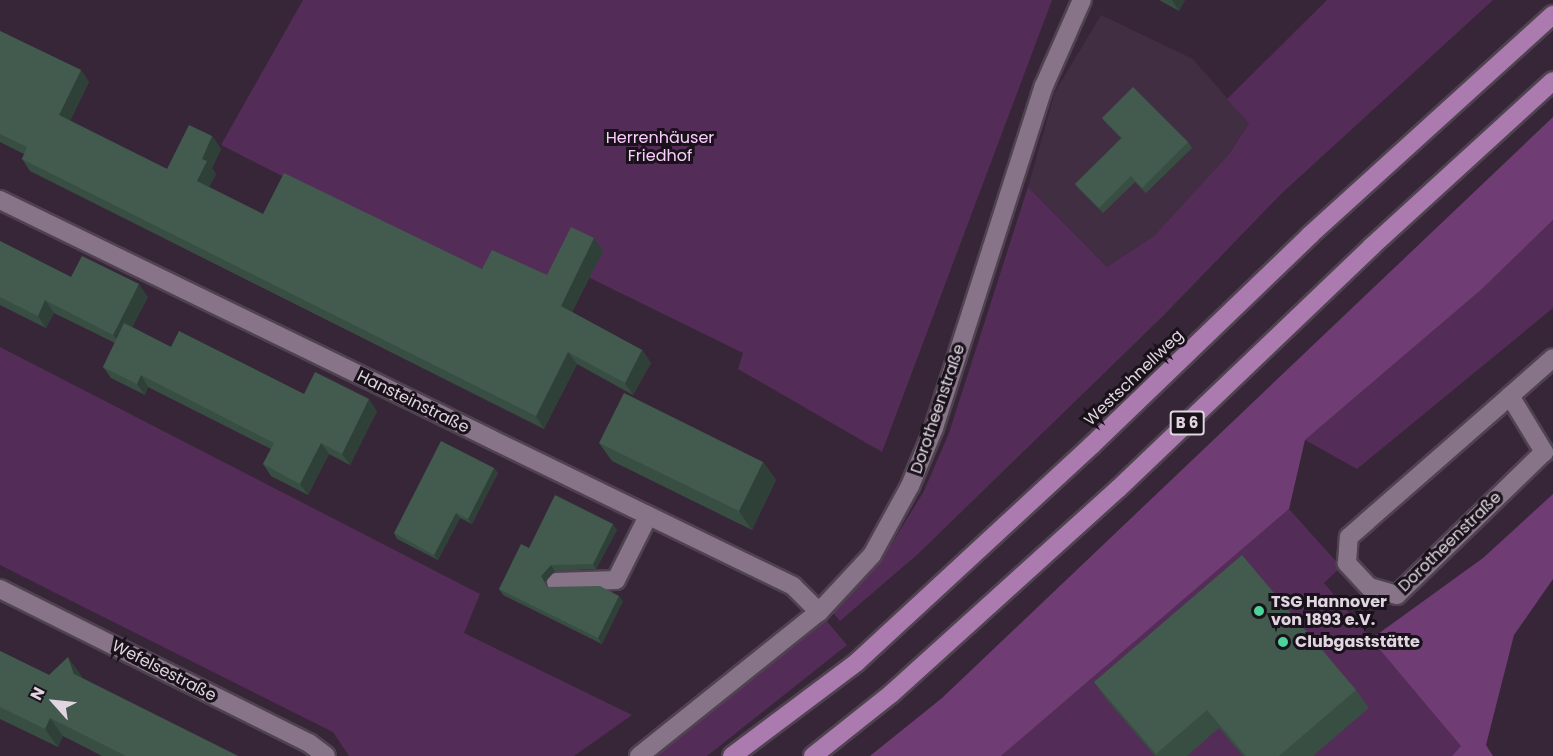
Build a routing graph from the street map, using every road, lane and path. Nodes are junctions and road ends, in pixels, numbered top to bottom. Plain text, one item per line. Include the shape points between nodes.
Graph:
1 (1082, 0) edge
2 (1553, 15) edge
3 (1553, 81) edge
4 (0, 201) edge
5 (1553, 358) edge
6 (1510, 396) junction
7 (648, 516) junction
8 (556, 582) dead end
9 (0, 589) edge
10 (819, 612) junction
11 (326, 756) edge
12 (639, 756) edge
13 (732, 756) edge
14 (813, 756) edge

1 - 10 street, Dorotheenstraße via 1044,86 934,428 910,486 872,555
2 - 13 highway, Westschnellweg via 1310,235 1092,445 857,662
3 - 14 highway, B 6 via 1371,247 1110,496 891,694
4 - 7 street, Hansteinstraße
5 - 6 street, Dorotheenstraße
6 - 6 street, Dorotheenstraße via 1349,537 1347,563 1369,587 1397,594 1544,452
7 - 8 street via 616,580
7 - 10 street, Hansteinstraße via 793,586
9 - 11 street, Wefelsestraße via 309,743
10 - 12 street, Dorotheenstraße

